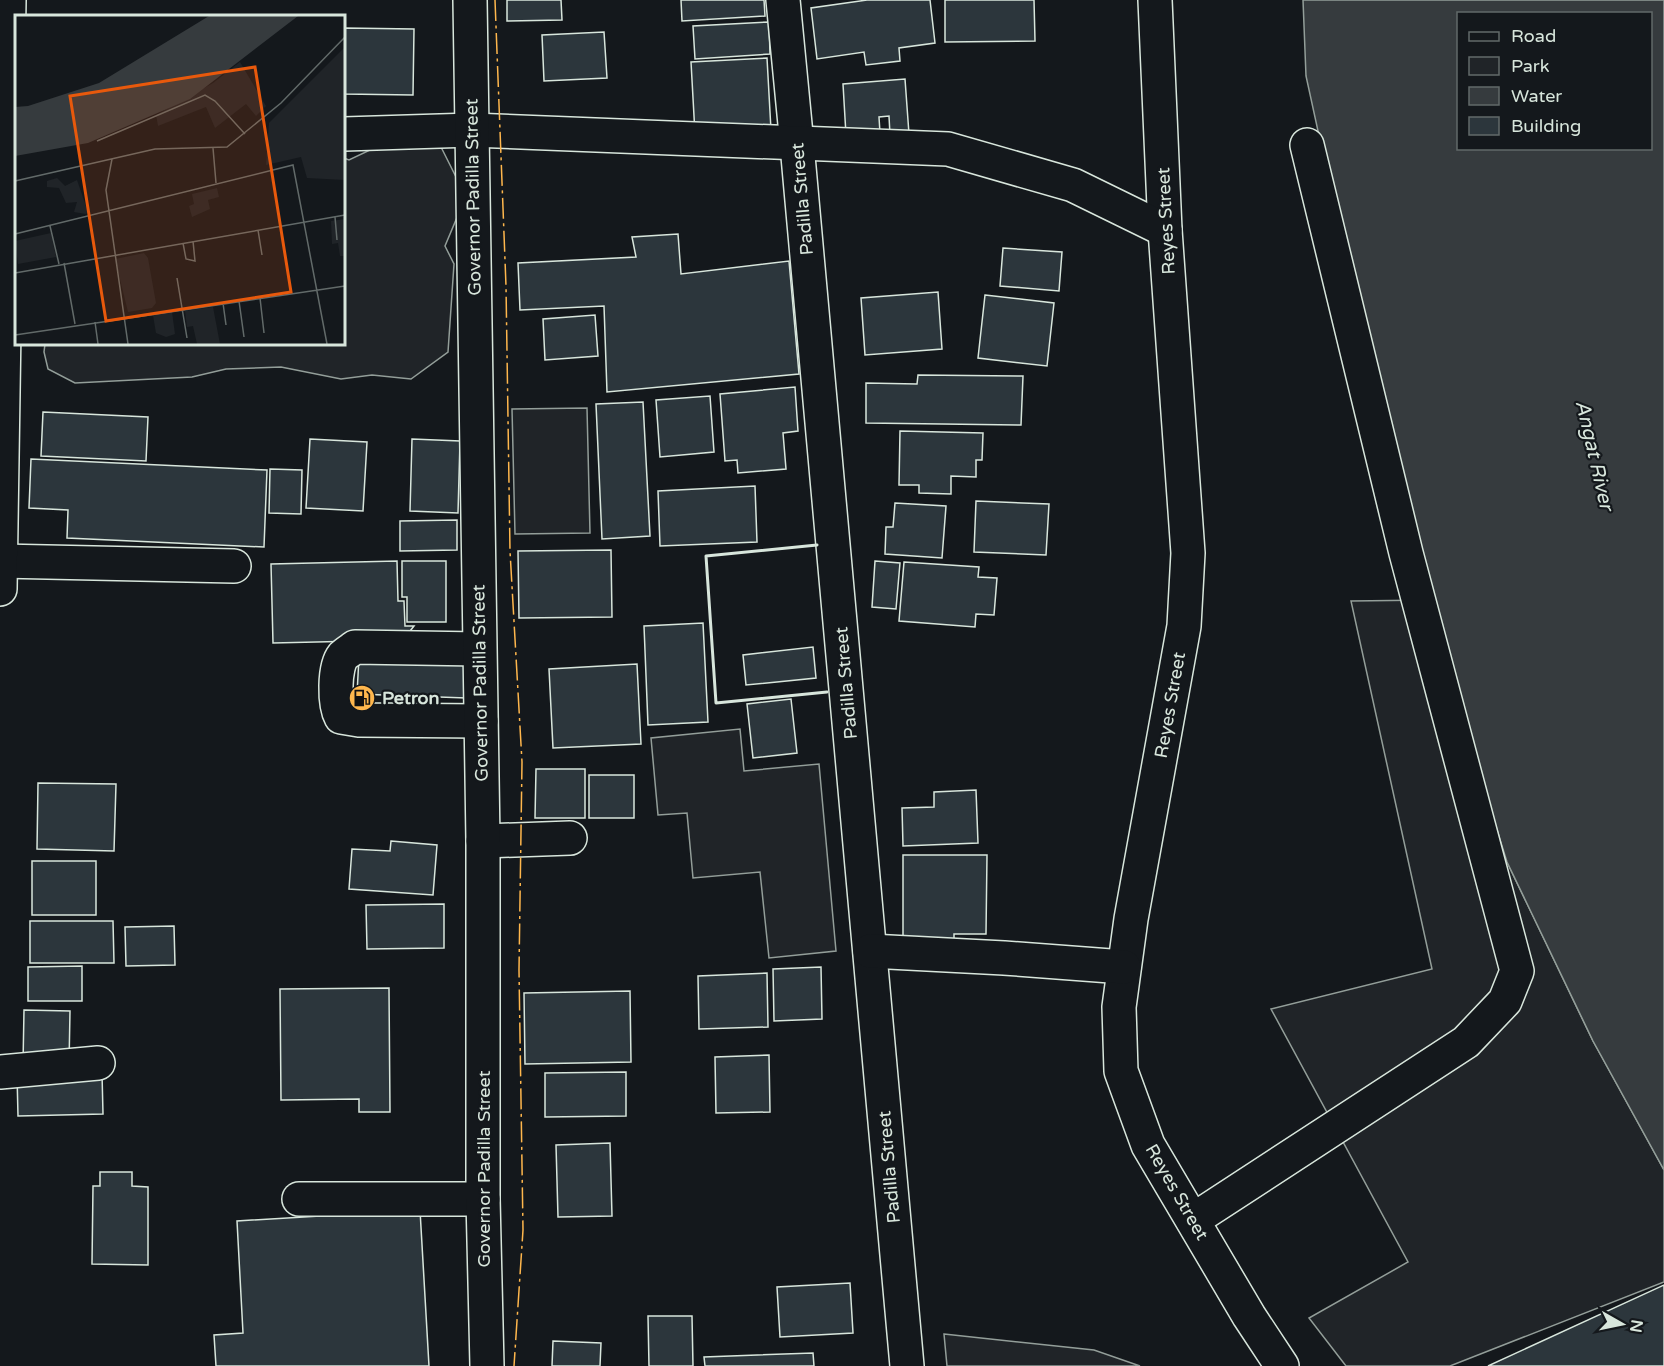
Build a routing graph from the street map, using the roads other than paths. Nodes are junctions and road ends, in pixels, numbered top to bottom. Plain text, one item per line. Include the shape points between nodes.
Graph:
1 (9, 0) edge
2 (470, 0) edge
3 (783, 0) edge
4 (1155, 0) edge
5 (472, 130) junction
6 (345, 134) edge
7 (8, 142) edge
8 (798, 145) junction
9 (1307, 145) dead end
10 (1165, 230) junction
11 (0, 561) edge
12 (234, 566) dead end
13 (0, 589) edge
14 (479, 649) junction
15 (481, 722) junction
16 (570, 838) dead end
17 (483, 841) junction
18 (870, 951) junction
19 (1124, 967) junction
20 (98, 1063) dead end
21 (0, 1072) edge
22 (483, 1199) junction
23 (299, 1200) dead end
24 (1192, 1220) junction
25 (487, 1366) edge
26 (907, 1366) edge
27 (1282, 1366) edge

1 - 7 street
2 - 5 street, Governor Padilla Street
3 - 8 street, Padilla Street
4 - 10 street, Reyes Street
5 - 6 street
5 - 8 street
5 - 14 street, Governor Padilla Street
7 - 11 street
8 - 10 street via 948,149 1073,185
8 - 18 street, Padilla Street
9 - 24 street via 1406,553 1517,971 1505,1001 1466,1042
10 - 19 street, Reyes Street via 1188,542 1186,595 1184,626
11 - 12 street
11 - 13 street
14 - 15 street, Governor Padilla Street
14 - 15 street via 355,647 342,657 337,671 336,709 340,717 359,720
15 - 17 street, Governor Padilla Street
16 - 17 street
17 - 22 street, Governor Padilla Street
18 - 19 street
18 - 26 street, Padilla Street
19 - 24 street, Reyes Street via 1119,1007 1121,1071 1148,1145
20 - 21 street
22 - 23 street
22 - 25 street, Governor Padilla Street
24 - 27 street, Reyes Street

